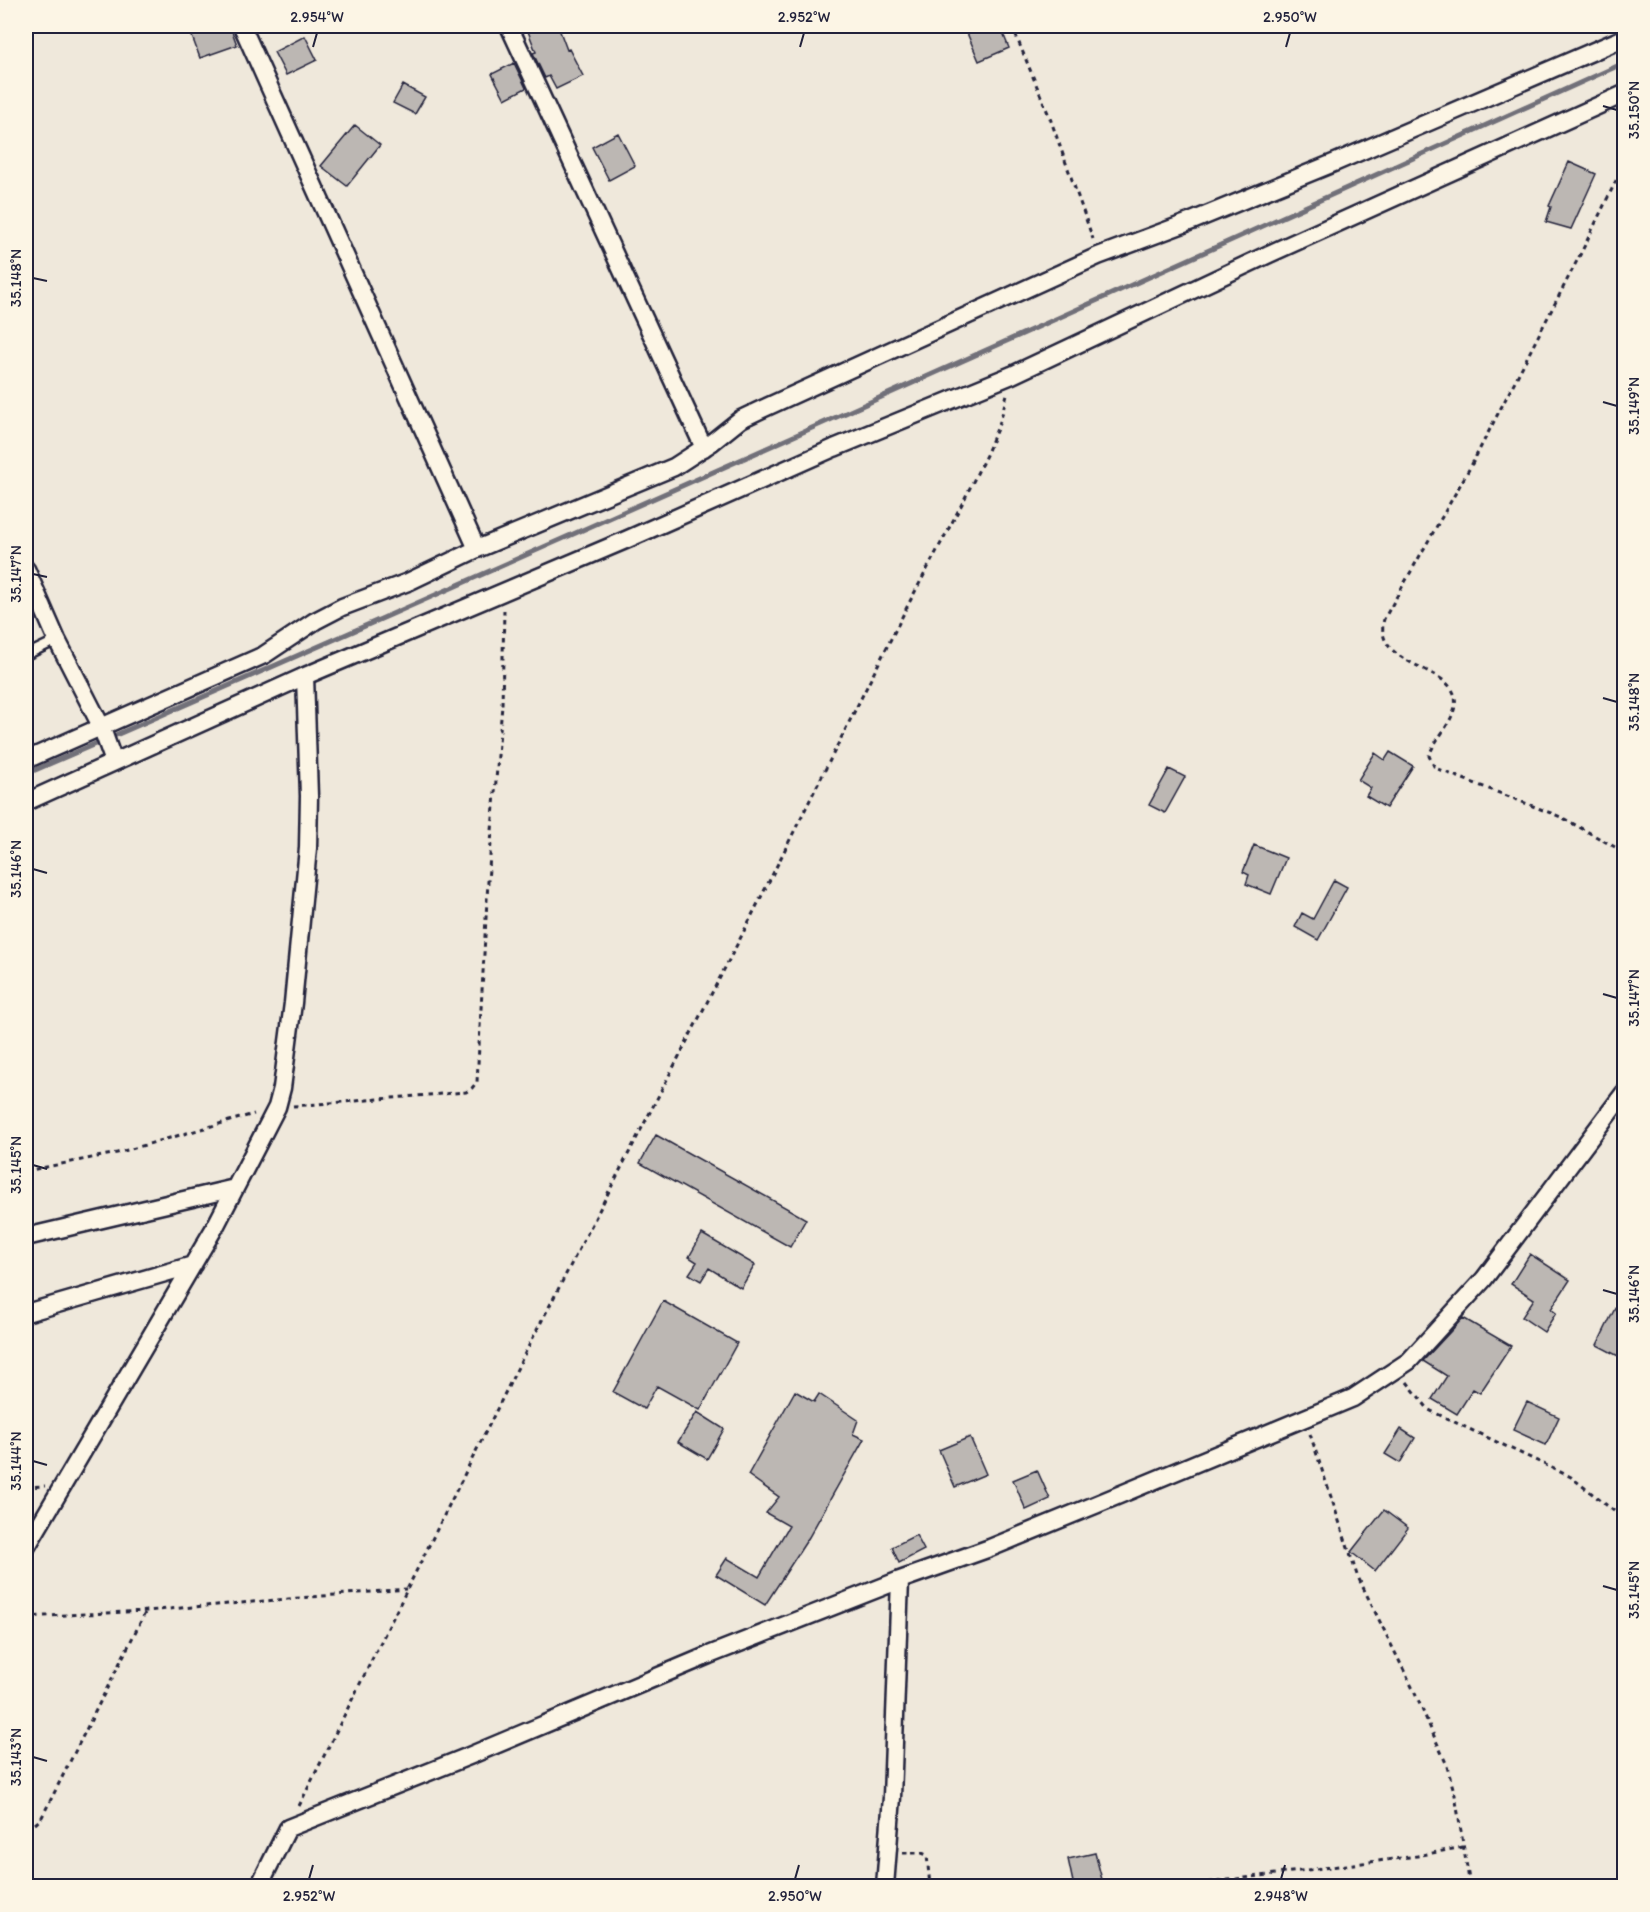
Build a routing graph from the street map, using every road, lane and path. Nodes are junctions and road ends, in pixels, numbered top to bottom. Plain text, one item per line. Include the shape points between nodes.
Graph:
1 (242, 26) edge
2 (509, 26) edge
3 (1012, 26) edge
4 (1624, 38) edge
5 (1624, 94) edge
6 (1624, 164) edge
7 (1098, 256) junction
8 (1012, 375) junction
9 (704, 448) junction
10 (477, 549) junction
11 (26, 570) edge
12 (504, 592) junction
13 (57, 640) junction
14 (26, 655) edge
15 (305, 676) junction
16 (103, 730) junction
17 (113, 758) junction
18 (26, 760) edge
19 (26, 802) edge
20 (1624, 852) edge
21 (478, 1071) dead end
22 (1624, 1093) edge
23 (236, 1188) junction
24 (26, 1237) edge
25 (193, 1265) junction
26 (26, 1313) edge
27 (1396, 1369) junction
28 (1305, 1418) junction
29 (1624, 1523) edge
30 (26, 1548) edge
31 (900, 1580) junction
32 (406, 1589) junction
33 (146, 1611) junction
34 (26, 1617) edge
35 (26, 1824) edge
36 (288, 1828) junction
37 (1463, 1847) junction
38 (886, 1854) junction
39 (259, 1887) edge
40 (885, 1887) edge
41 (930, 1887) edge
42 (1182, 1887) edge
43 (1470, 1887) edge

1 - 10 street
2 - 9 street
3 - 7 path via 1050,118
4 - 7 street via 1336,162
5 - 8 street
6 - 20 path via 1477,454 1384,619 1382,636 1399,656 1441,679 1454,695 1451,717 1429,756 1435,768 1561,817
7 - 9 street via 741,419
8 - 12 street
8 - 32 path via 1000,419 964,500
9 - 10 street via 674,467
10 - 16 street via 408,582 342,607 264,655
11 - 13 street
12 - 15 street
12 - 21 path via 502,705
13 - 14 lane
13 - 16 street
15 - 17 street
15 - 23 street via 308,848 282,1088 277,1107
16 - 17 street
16 - 18 street
17 - 19 street
22 - 27 street via 1485,1279 1409,1361
23 - 24 street
23 - 25 street
25 - 26 street
25 - 30 street
27 - 28 street via 1353,1398
27 - 29 path via 1429,1410 1571,1477
28 - 31 street via 1011,1539
28 - 37 path via 1357,1575 1446,1763
31 - 36 street
31 - 38 street via 892,1797
32 - 33 path
32 - 36 path
33 - 34 path
33 - 35 path via 40,1819 35,1824
36 - 39 street
37 - 42 path via 1417,1857
37 - 43 path
38 - 40 street
38 - 41 path via 927,1855

